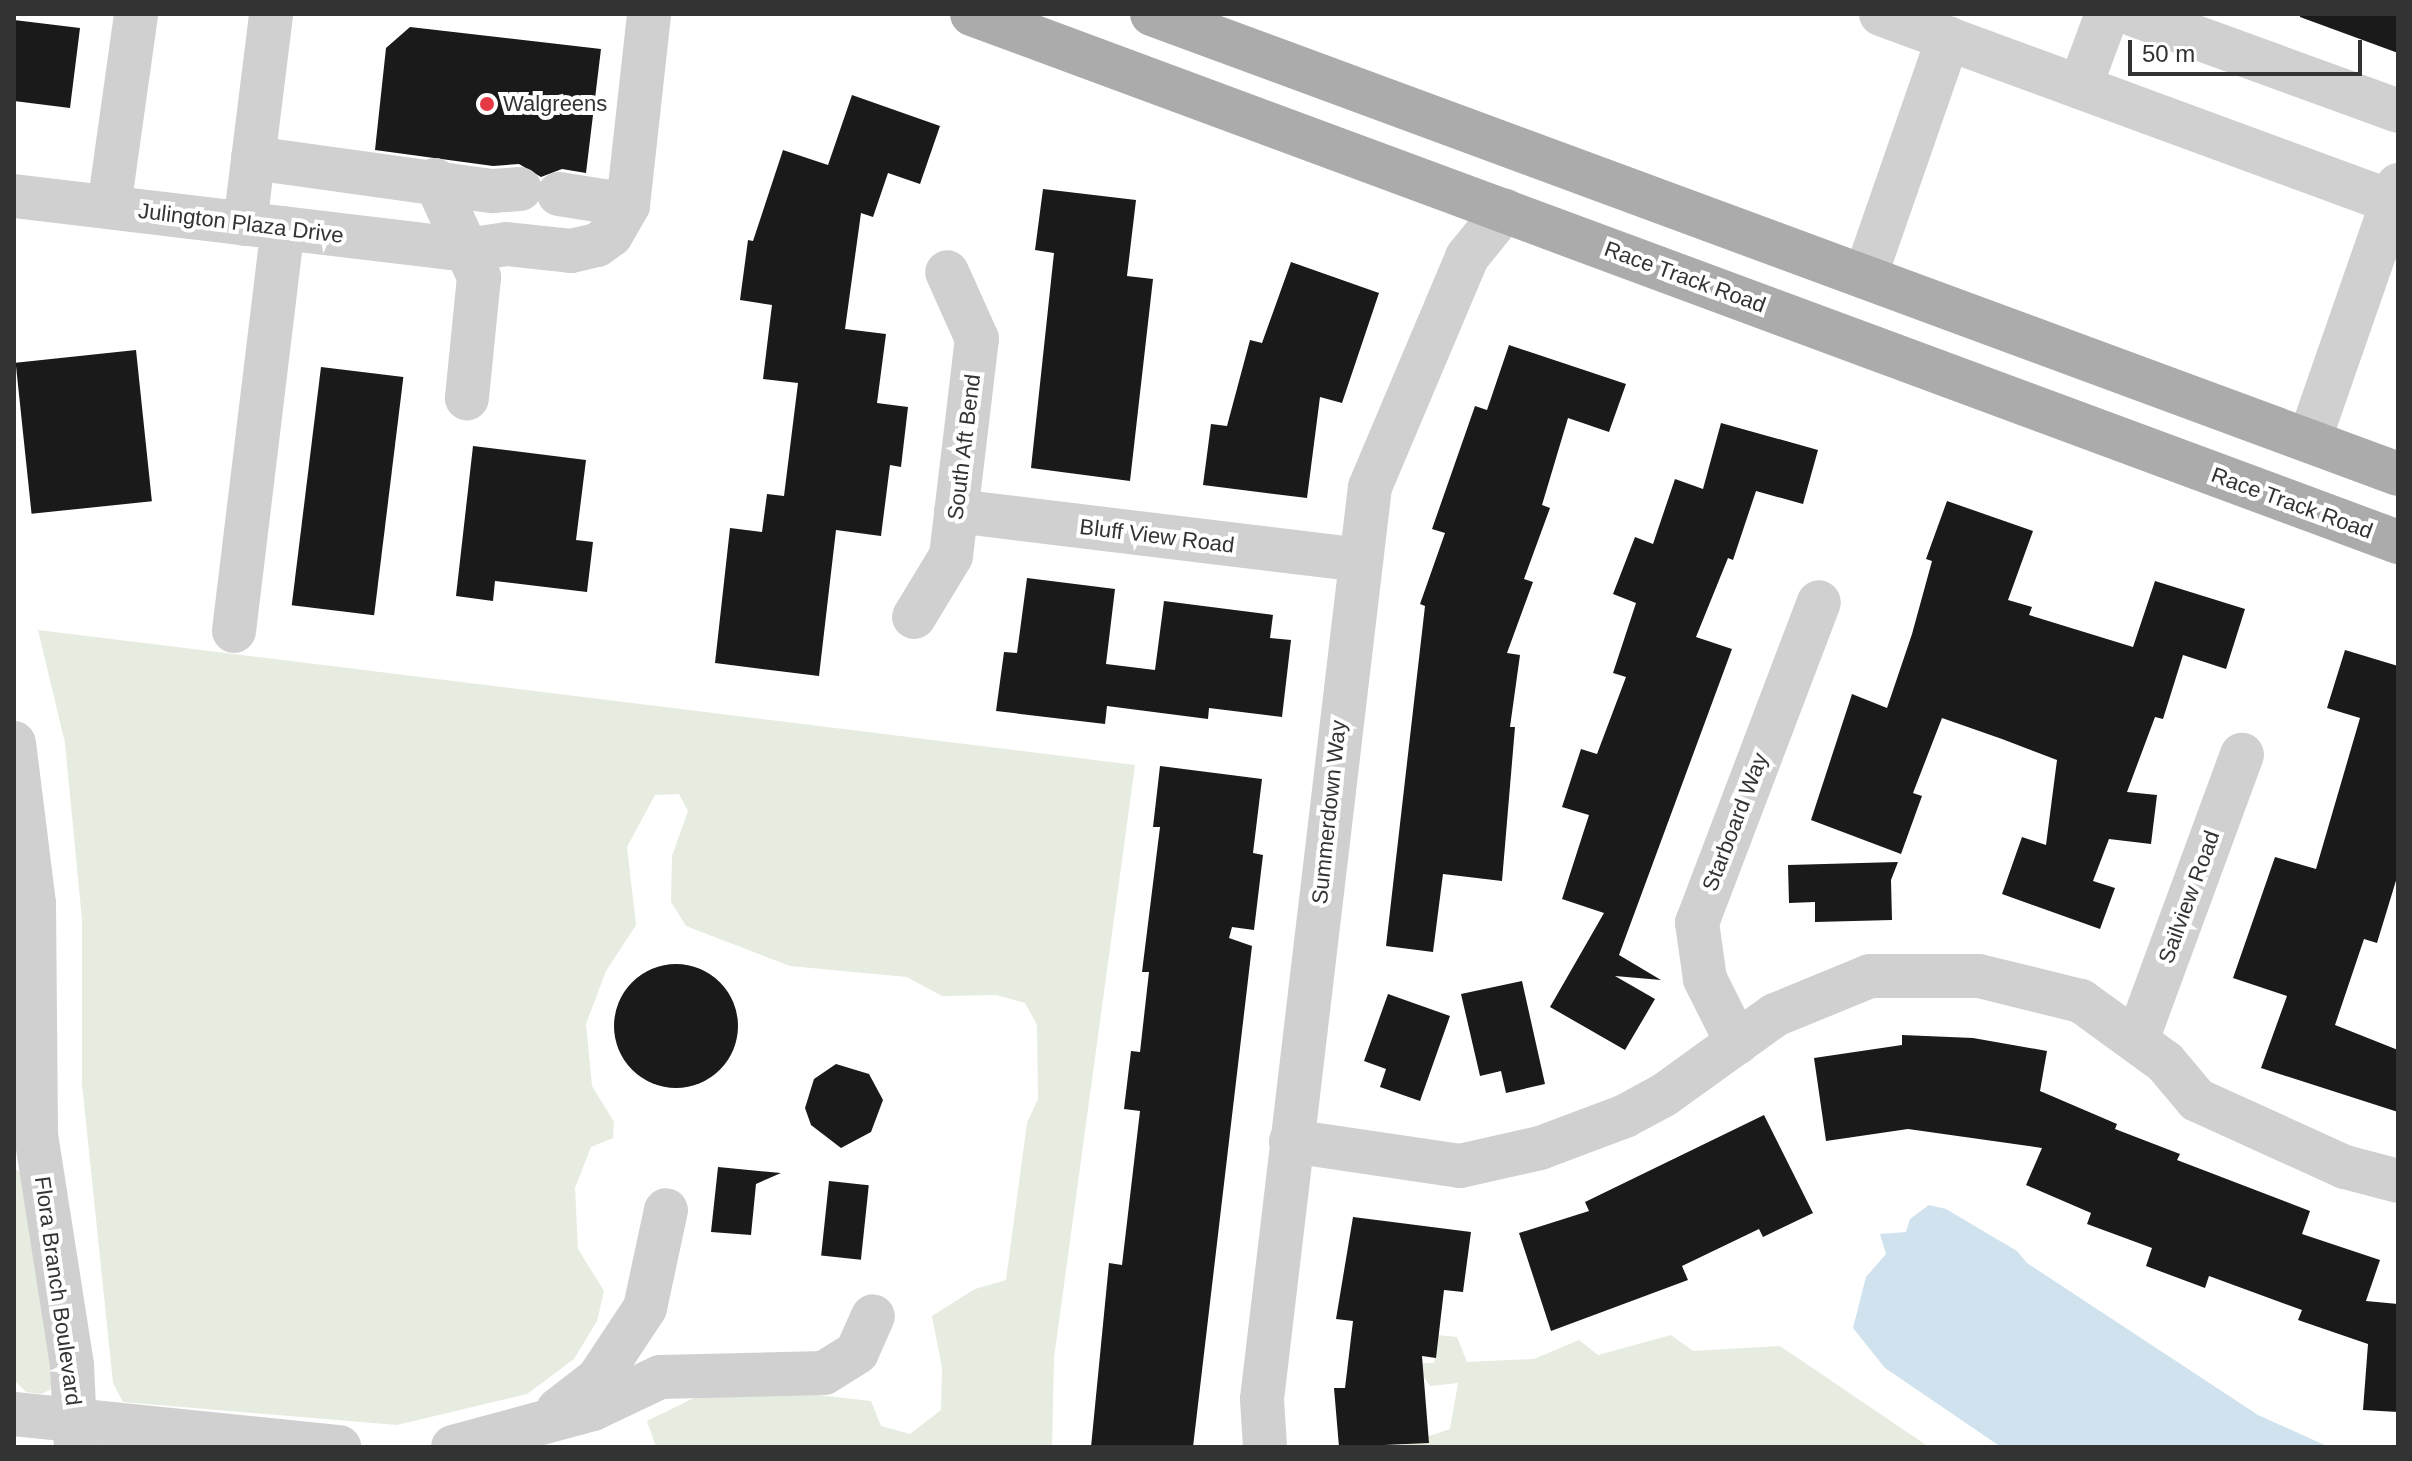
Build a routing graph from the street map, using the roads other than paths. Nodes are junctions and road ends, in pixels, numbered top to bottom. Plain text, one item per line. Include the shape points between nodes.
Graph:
1 (136, 14) edge
2 (271, 14) edge
3 (649, 14) edge
4 (972, 14) edge
5 (1152, 14) edge
6 (1881, 14) edge
7 (2107, 14) edge
8 (2132, 14) edge
9 (1948, 38) junction
10 (2080, 87) junction
11 (2398, 111) edge
12 (253, 158) junction
13 (435, 180) junction
14 (14, 196) edge
15 (2396, 197) edge
16 (628, 205) junction
17 (109, 207) junction
18 (1505, 210) junction
19 (264, 226) junction
20 (467, 250) junction
21 (947, 272) dead end
22 (1865, 277) junction
23 (467, 398) dead end
24 (2309, 441) junction
25 (2398, 474) edge
26 (2287, 501) junction
27 (956, 511) junction
28 (2398, 542) edge
29 (1358, 560) junction
30 (1819, 602) dead end
31 (914, 617) dead end
32 (234, 631) dead end
33 (14, 743) edge
34 (2242, 755) dead end
35 (2137, 1040) junction
36 (1737, 1043) junction
37 (25, 1137) edge
38 (1291, 1141) junction
39 (2398, 1181) edge
40 (666, 1210) dead end
41 (873, 1316) dead end
42 (14, 1414) edge
43 (544, 1422) junction
44 (76, 1433) edge
45 (339, 1447) edge
46 (453, 1447) edge
47 (1265, 1447) edge

1 - 17 street
2 - 12 street
3 - 16 street
4 - 18 main road, Race Track Road
5 - 22 main road
6 - 9 street
7 - 10 street
8 - 11 street
9 - 10 street
9 - 22 street
10 - 15 street
12 - 13 street
12 - 19 street
13 - 16 street
13 - 20 street
14 - 17 street, Julington Plaza Drive
15 - 24 street
16 - 20 street, Julington Plaza Drive via 622,220 597,245 571,251 507,244
17 - 19 street, Julington Plaza Drive
18 - 26 main road, Race Track Road
18 - 29 street, Summerdown Way via 1467,257 1370,487
19 - 20 street, Julington Plaza Drive
19 - 32 street
20 - 23 street via 479,277
21 - 27 street, South Aft Bend via 977,339
22 - 24 main road
24 - 25 main road
24 - 26 main road
26 - 28 main road, Race Track Road
27 - 29 street, Bluff View Road
27 - 31 street, South Aft Bend via 951,556
29 - 38 street, Summerdown Way
30 - 36 street, Starboard Way via 1697,923 1705,979
33 - 37 street, Flora Branch Boulevard via 34,903
34 - 35 street, Sailview Road
35 - 36 street via 2081,1001 1979,976 1870,976 1775,1015
35 - 39 street via 2197,1100 2345,1167
36 - 38 street via 1625,1116 1540,1148 1460,1166
37 - 44 street, Flora Branch Boulevard
38 - 47 street, Summerdown Way via 1262,1399
40 - 43 street via 645,1308 598,1379
41 - 43 street via 857,1352 824,1373 660,1377 593,1409
42 - 44 street
43 - 46 street
44 - 45 street

